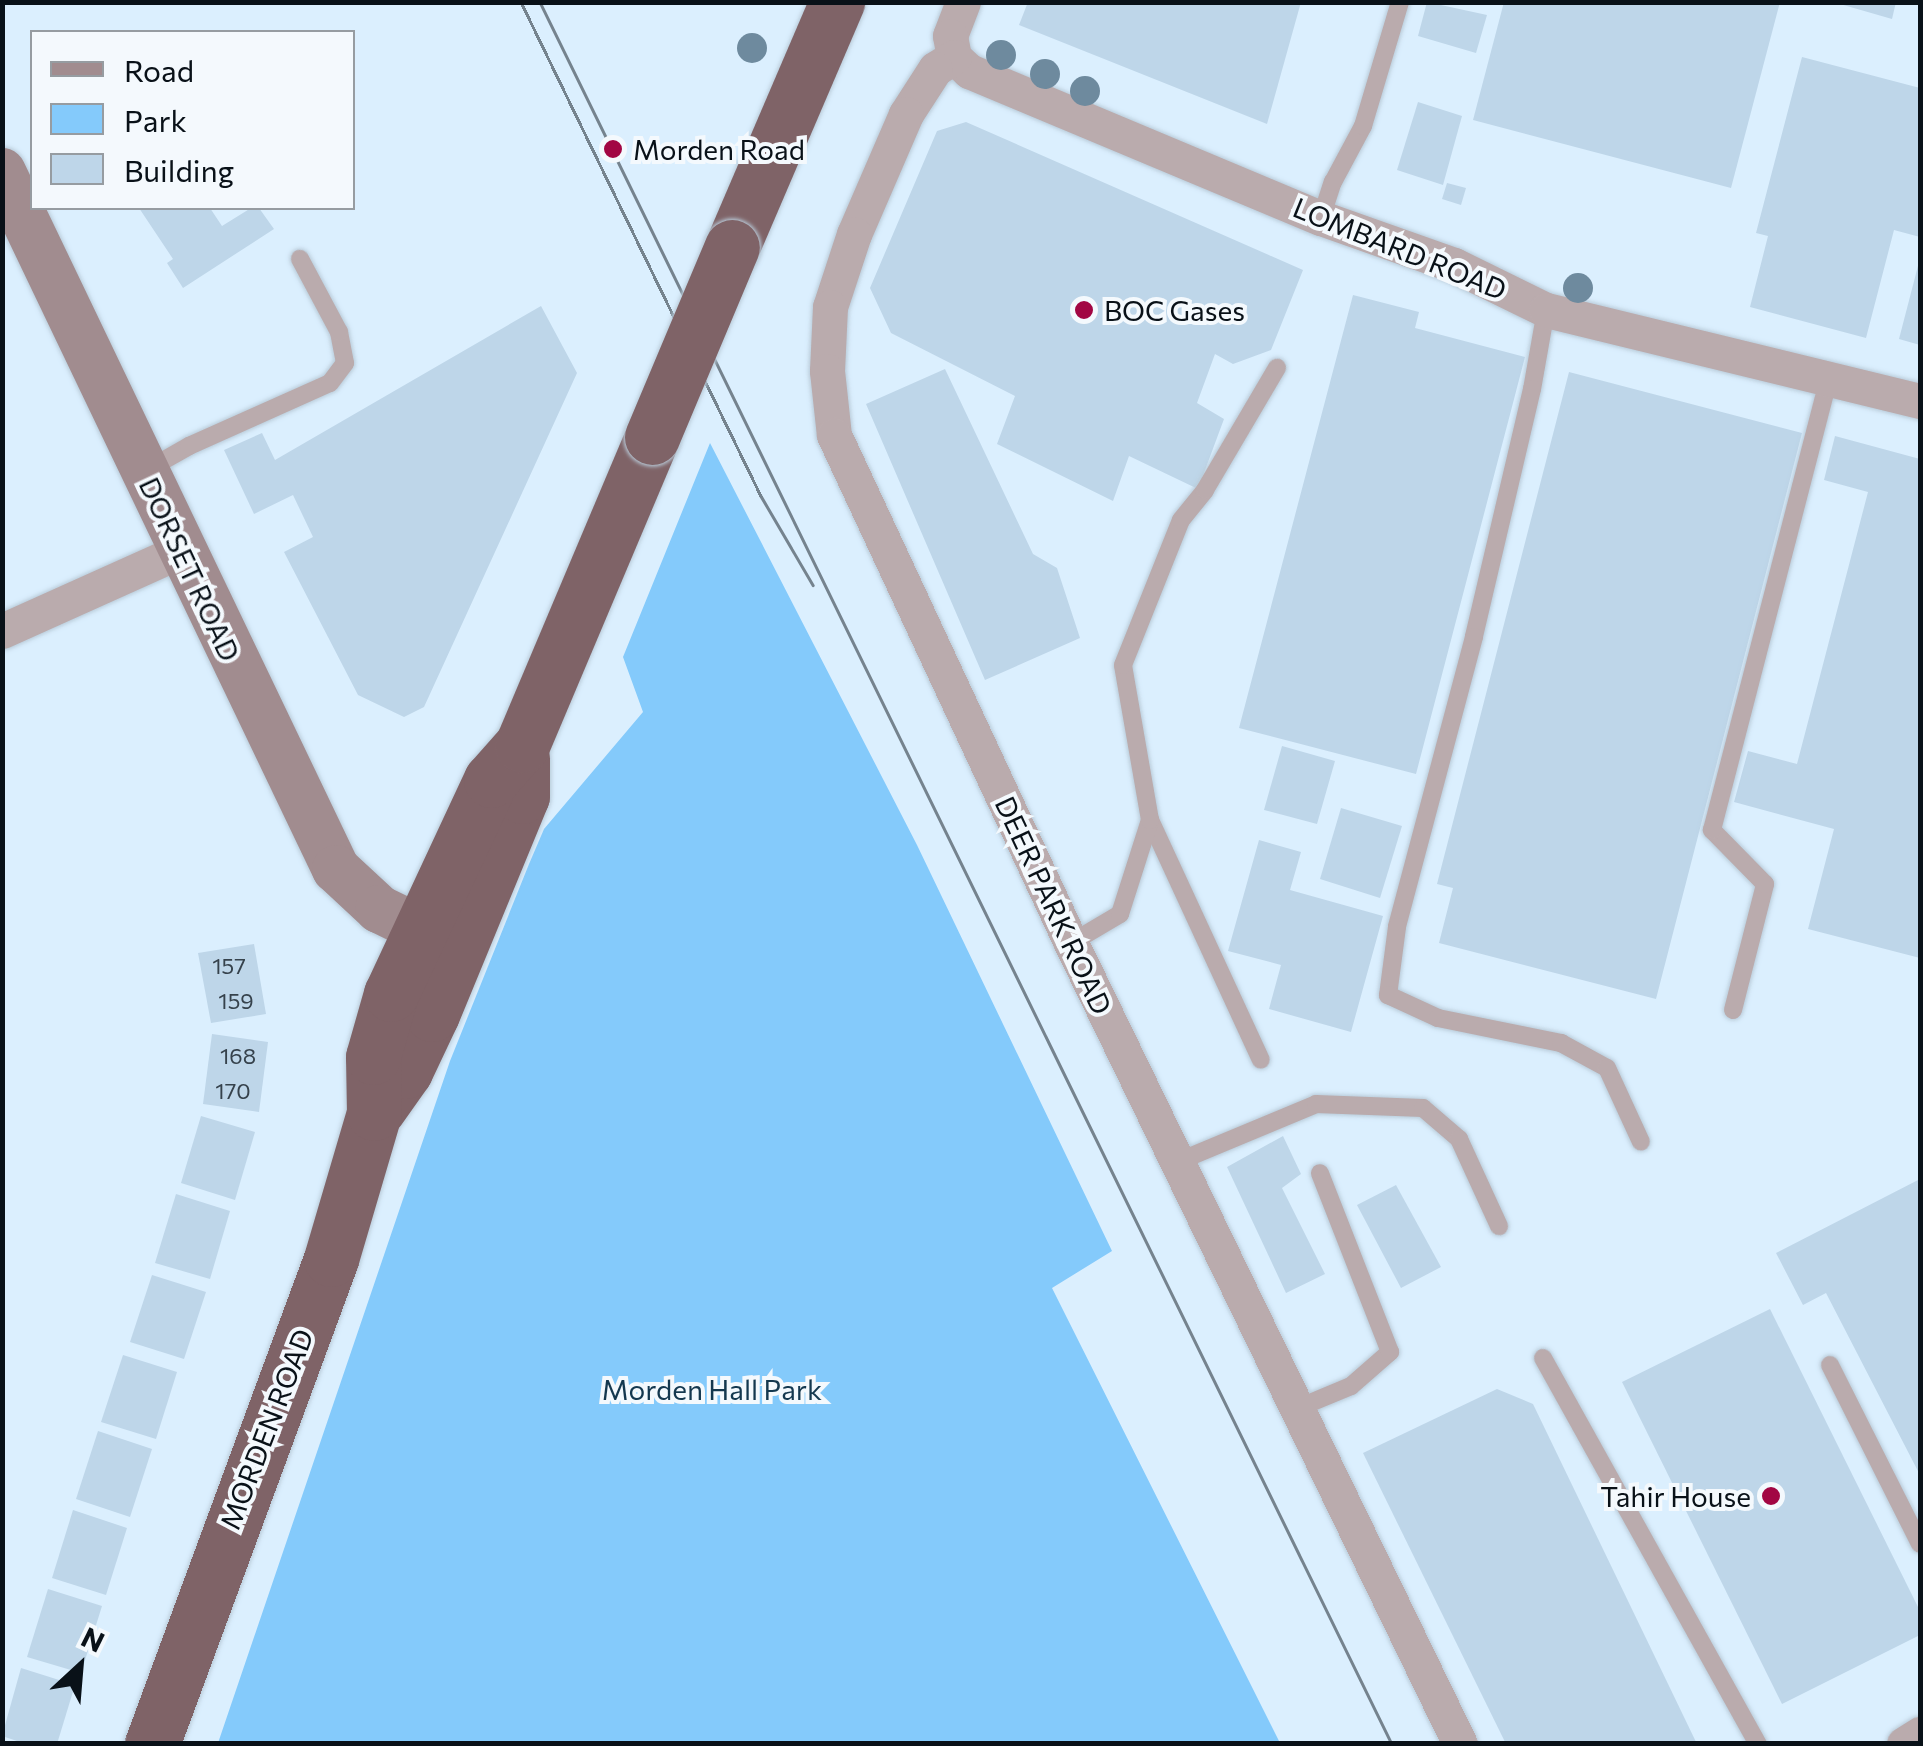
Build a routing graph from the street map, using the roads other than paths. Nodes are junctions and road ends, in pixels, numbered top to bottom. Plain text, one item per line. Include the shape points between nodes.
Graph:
1 (837, 2) edge
2 (964, 2) edge
3 (1400, 2) edge
4 (954, 58) junction
5 (2, 172) edge
6 (1321, 218) junction
7 (300, 259) dead end
8 (1546, 310) junction
9 (1277, 368) dead end
10 (1829, 378) junction
11 (1920, 401) edge
12 (144, 472) junction
13 (182, 550) junction
14 (2, 631) edge
15 (522, 744) junction
16 (1150, 820) junction
17 (420, 929) junction
18 (1071, 944) junction
19 (1732, 1010) dead end
20 (1261, 1060) dead end
21 (374, 1113) junction
22 (1640, 1142) dead end
23 (1177, 1162) junction
24 (1320, 1174) dead end
25 (1499, 1226) dead end
26 (1543, 1358) dead end
27 (1830, 1365) dead end
28 (1298, 1408) junction
29 (1920, 1544) edge
30 (1920, 1734) edge
31 (152, 1744) edge
32 (1460, 1744) edge
33 (1758, 1744) edge
34 (1904, 1744) edge

1 - 15 highway, MORDEN ROAD, bridge
2 - 4 street via 950,36
3 - 6 lane via 1362,126
4 - 6 street, LOMBARD ROAD via 969,71
4 - 18 street, DEER PARK ROAD via 935,69 906,114 830,307 834,435
5 - 12 main road, DORSET ROAD
6 - 8 street, LOMBARD ROAD via 1454,264
7 - 12 lane via 339,332 345,363 330,384
8 - 10 street, LOMBARD ROAD
8 - 22 lane via 1474,637 1397,927 1388,994 1438,1018 1560,1043 1607,1068
9 - 16 lane via 1206,490 1181,520 1123,665
10 - 11 street, LOMBARD ROAD
10 - 19 lane via 1712,830 1765,884
12 - 13 main road, DORSET ROAD
13 - 14 street
13 - 17 main road, DORSET ROAD via 336,869 378,909
15 - 17 highway, MORDEN ROAD via 491,780
15 - 21 highway, MORDEN ROAD via 522,796 432,1014 405,1071
16 - 18 lane via 1120,914
16 - 20 lane
17 - 21 highway, MORDEN ROAD via 391,994 374,1057
18 - 23 street, DEER PARK ROAD
21 - 31 highway, MORDEN ROAD via 331,1259
23 - 25 lane via 1316,1104 1422,1108 1459,1139
23 - 28 street, DEER PARK ROAD
24 - 28 lane via 1390,1352 1351,1386
26 - 33 lane
27 - 29 lane
28 - 32 street, DEER PARK ROAD
30 - 34 street

